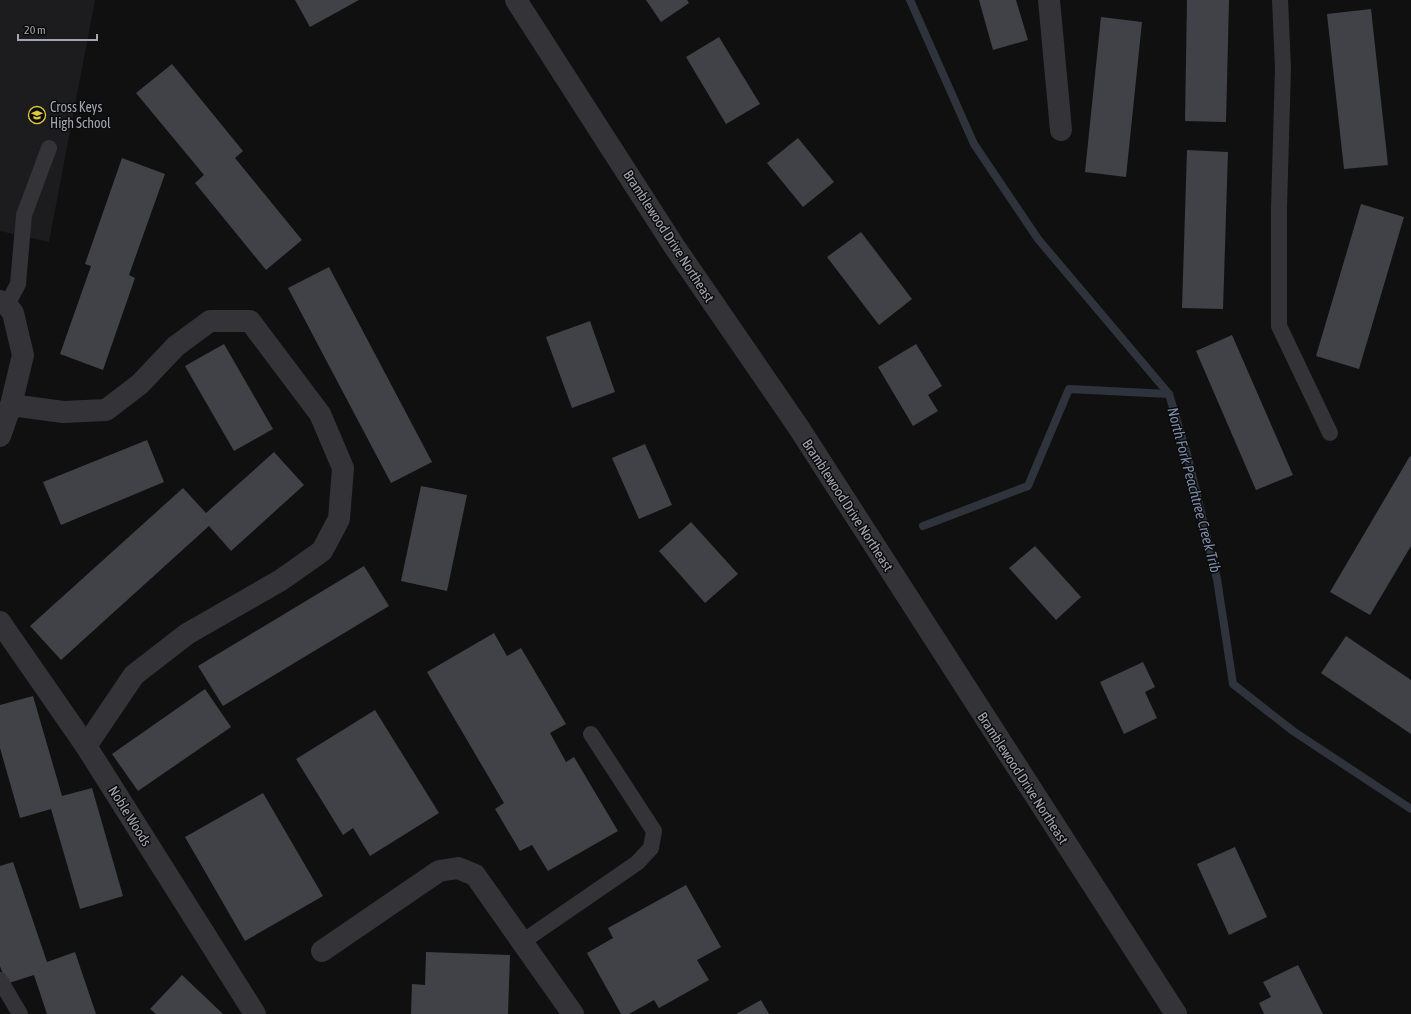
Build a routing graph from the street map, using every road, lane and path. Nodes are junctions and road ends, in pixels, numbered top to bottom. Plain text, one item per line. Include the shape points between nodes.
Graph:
1 (516, 0) edge
2 (1049, 0) edge
3 (1280, 0) edge
4 (1061, 130) dead end
5 (49, 148) dead end
6 (3, 303) edge
7 (11, 405) junction
8 (1330, 433) dead end
9 (0, 436) edge
10 (0, 622) edge
11 (591, 734) dead end
12 (86, 746) junction
13 (522, 942) junction
14 (322, 951) dead end
15 (0, 980) edge
16 (20, 1014) edge
17 (255, 1014) edge
18 (573, 1014) edge
19 (1176, 1014) edge

1 - 19 street, Bramblewood Drive Northeast via 674,246 799,428
2 - 4 street
3 - 8 lane via 1283,68 1279,326
5 - 6 lane via 24,215 18,284
6 - 7 street via 13,313 23,355
7 - 9 street
7 - 12 street via 63,412 106,410 140,384 176,346 210,321 250,321 320,414 343,468 340,519 322,551 281,580 188,634 134,675
10 - 12 street, Noble Woods
11 - 13 lane via 654,830 651,848 637,862
12 - 17 street, Noble Woods
13 - 14 street via 475,875 458,868 439,871
13 - 18 street
15 - 16 lane

